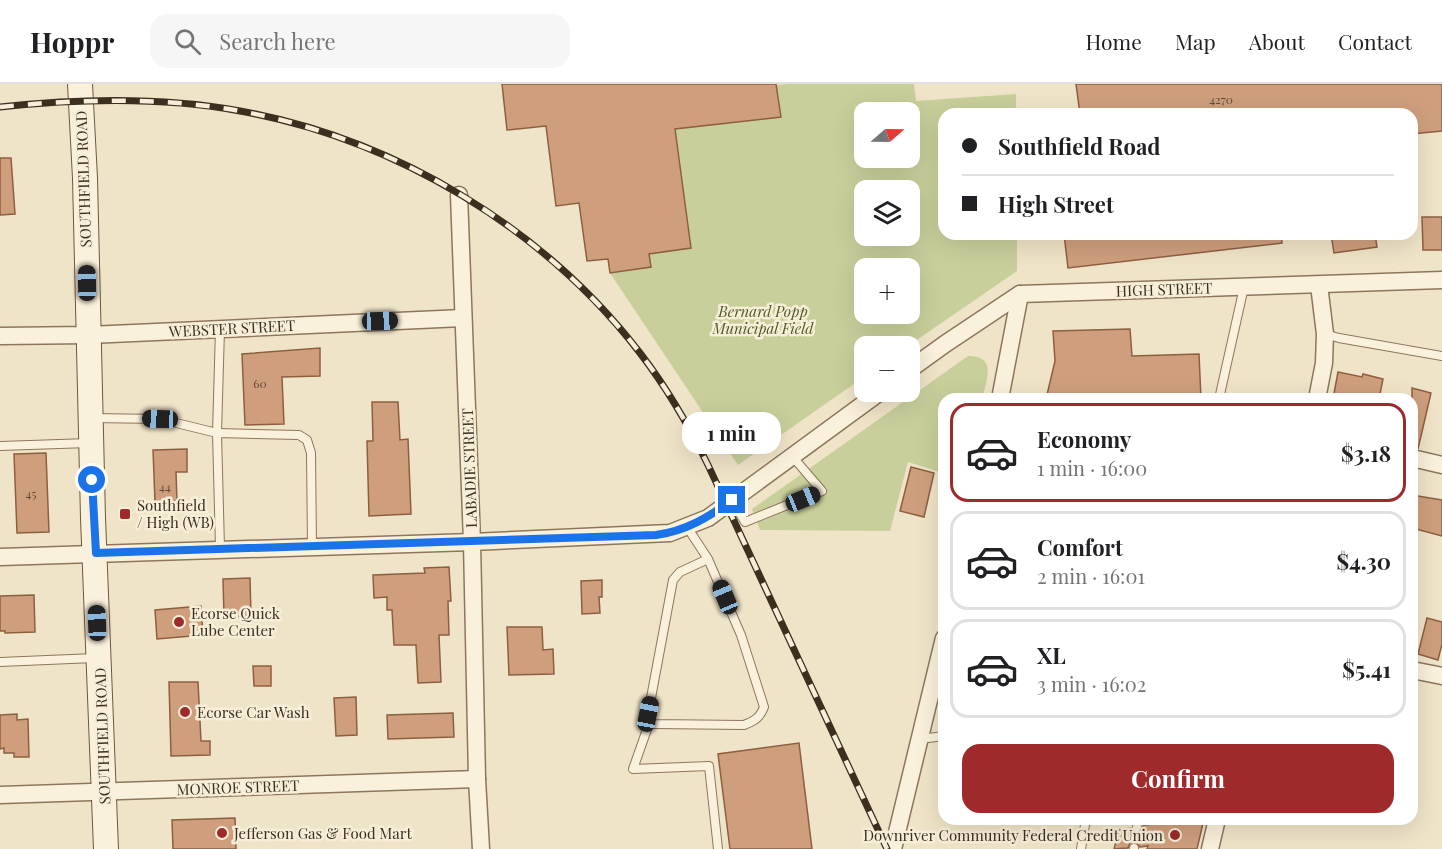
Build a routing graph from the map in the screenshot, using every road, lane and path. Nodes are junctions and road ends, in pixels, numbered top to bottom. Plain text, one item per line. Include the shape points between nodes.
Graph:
1 (80, 84) edge
2 (459, 195) dead end
3 (1442, 280) edge
4 (1319, 285) junction
5 (1244, 287) junction
6 (1020, 294) junction
7 (463, 318) junction
8 (220, 329) junction
9 (1325, 334) junction
10 (89, 335) junction
11 (0, 336) edge
12 (1442, 356) edge
13 (920, 362) edge
14 (1001, 393) edge
15 (1220, 393) edge
16 (1318, 393) edge
17 (866, 402) edge
18 (91, 418) junction
19 (217, 433) junction
20 (92, 443) junction
21 (0, 446) edge
22 (792, 456) junction
23 (1418, 459) edge
24 (1442, 465) edge
25 (732, 500) junction
26 (687, 527) junction
27 (472, 542) junction
28 (312, 546) junction
29 (220, 548) junction
30 (96, 553) junction
31 (0, 557) edge
32 (708, 559) junction
33 (99, 658) junction
34 (0, 662) edge
35 (938, 663) edge
36 (1418, 671) edge
37 (1442, 676) edge
38 (650, 721) junction
39 (938, 737) edge
40 (920, 739) junction
41 (477, 779) junction
42 (104, 791) junction
43 (0, 795) edge
44 (1085, 825) edge
45 (1216, 825) edge
46 (106, 849) edge
47 (481, 849) edge
48 (718, 849) edge
49 (893, 849) edge
50 (1081, 849) edge
51 (1210, 849) edge

1 - 10 main road, SOUTHFIELD ROAD
2 - 7 street, LABADIE STREET
3 - 4 street, HIGH STREET
4 - 5 street, HIGH STREET
4 - 9 street
5 - 6 street, HIGH STREET
5 - 15 lane
6 - 13 street
6 - 14 street
7 - 8 street, WEBSTER STREET
7 - 27 street, LABADIE STREET
8 - 10 street, WEBSTER STREET
8 - 19 lane
9 - 12 lane
9 - 16 street
10 - 11 street, WEBSTER STREET
10 - 18 main road, SOUTHFIELD ROAD
17 - 22 street
18 - 19 lane via 160,419
18 - 20 main road, SOUTHFIELD ROAD
19 - 28 lane via 299,435 307,440 311,453
19 - 29 lane
20 - 21 lane
20 - 30 main road, SOUTHFIELD ROAD
22 - 25 street
22 - 25 lane via 822,491 745,522
23 - 24 street
25 - 26 street via 708,518
26 - 27 street via 656,535
26 - 32 lane
27 - 28 street
27 - 41 street, LABADIE STREET
28 - 29 street
29 - 30 street
30 - 31 street
30 - 33 main road, SOUTHFIELD ROAD
32 - 38 lane via 680,572 673,580 648,714
32 - 38 lane via 741,635 764,707 762,714 744,725
33 - 34 lane
33 - 42 main road, SOUTHFIELD ROAD
35 - 40 street
36 - 37 street
38 - 48 lane via 633,769 709,766
39 - 40 lane
40 - 49 street
41 - 42 street, MONROE STREET
41 - 47 street, LABADIE STREET
42 - 43 street, MONROE STREET
42 - 46 main road, SOUTHFIELD ROAD
44 - 50 lane
45 - 51 street

